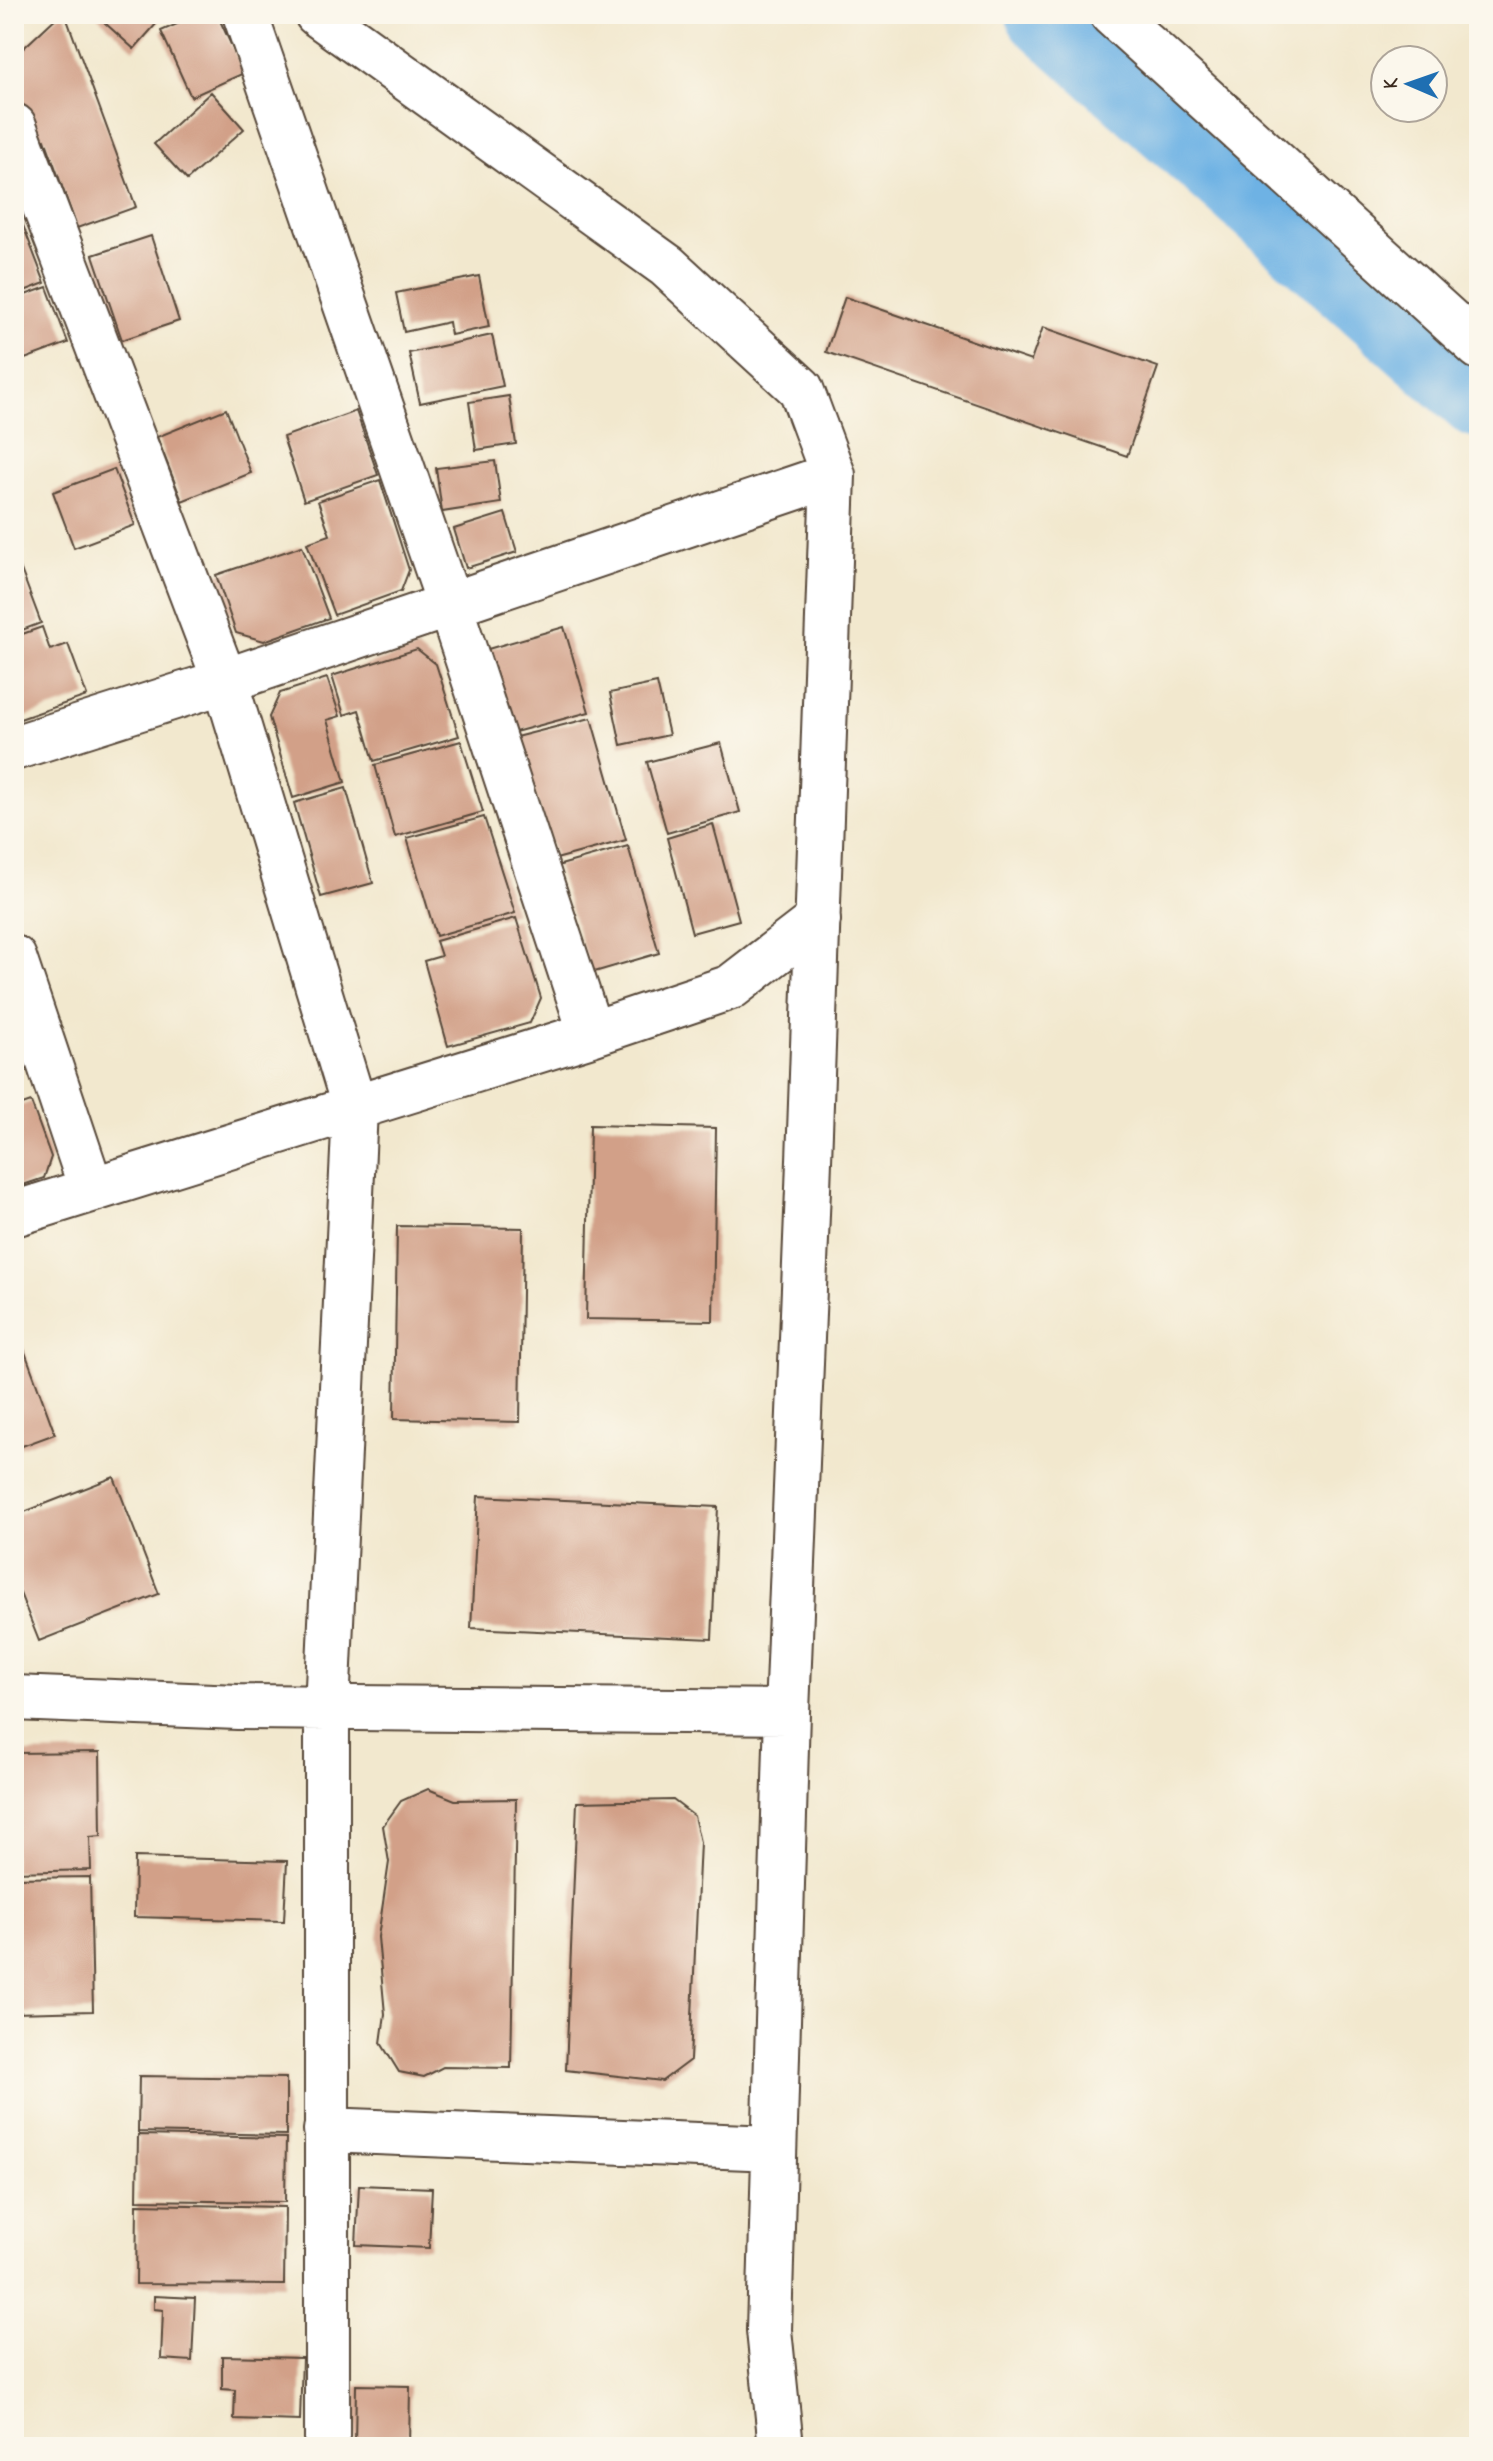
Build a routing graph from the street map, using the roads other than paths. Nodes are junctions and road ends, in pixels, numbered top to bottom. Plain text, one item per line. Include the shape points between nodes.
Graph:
1 (245, 14) edge
2 (317, 14) edge
3 (1112, 14) edge
4 (14, 126) edge
5 (1479, 347) edge
6 (833, 475) junction
7 (449, 603) junction
8 (225, 681) junction
9 (14, 748) edge
10 (818, 920) junction
11 (14, 958) edge
12 (591, 1034) junction
13 (355, 1109) junction
14 (91, 1188) junction
15 (14, 1214) edge
16 (14, 1698) edge
17 (327, 1708) junction
18 (787, 1712) junction
19 (326, 2130) junction
20 (774, 2148) junction
21 (327, 2447) edge
22 (781, 2447) edge

1 - 7 street
2 - 6 street via 667,266 801,389
3 - 5 street
4 - 8 street
6 - 7 street
6 - 10 street
7 - 8 street
7 - 12 street
8 - 9 street
8 - 13 street
10 - 12 street via 731,987
10 - 18 street
11 - 14 street
12 - 13 street
13 - 14 street
13 - 17 street
14 - 15 street
16 - 17 street
17 - 18 street
17 - 19 street
18 - 20 street
19 - 20 street
19 - 21 street
20 - 22 street via 769,2330

